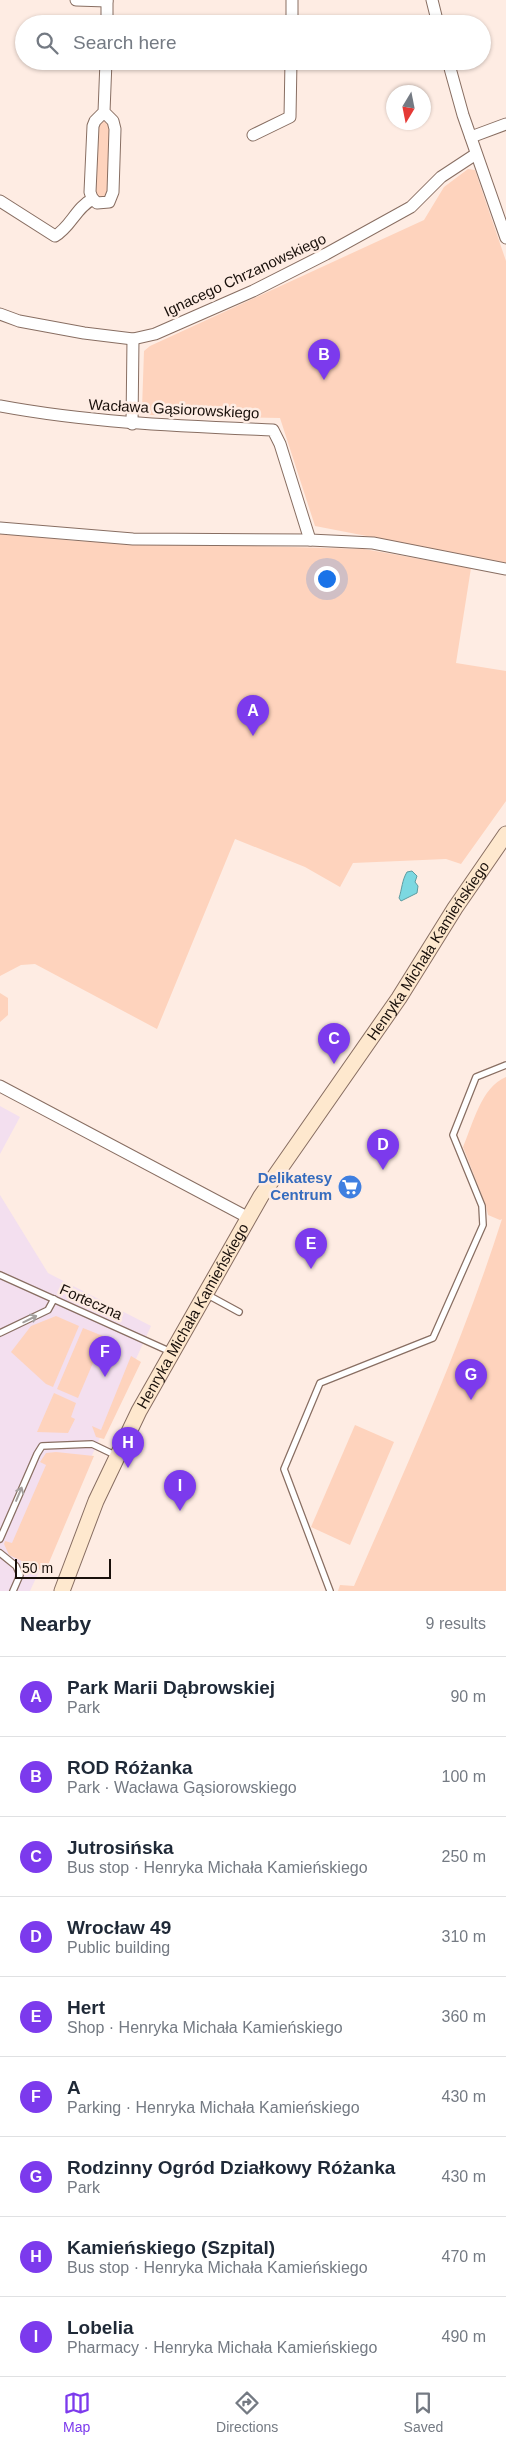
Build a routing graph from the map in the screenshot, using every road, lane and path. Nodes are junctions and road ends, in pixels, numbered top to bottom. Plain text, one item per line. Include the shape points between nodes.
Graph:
1 (76, 0) edge
2 (292, 0) edge
3 (432, 0) edge
4 (107, 1) edge
5 (107, 15) edge
6 (292, 15) edge
7 (436, 15) edge
8 (106, 70) edge
9 (291, 70) edge
10 (450, 70) edge
11 (104, 112) junction
12 (506, 124) edge
13 (252, 135) dead end
14 (471, 137) junction
15 (476, 154) junction
16 (93, 199) junction
17 (0, 201) edge
18 (506, 238) edge
19 (0, 314) edge
20 (133, 339) junction
21 (0, 406) edge
22 (132, 424) junction
23 (0, 528) edge
24 (310, 540) junction
25 (506, 569) edge
26 (506, 834) edge
27 (506, 1065) edge
28 (0, 1086) edge
29 (249, 1218) junction
30 (0, 1275) edge
31 (205, 1294) junction
32 (54, 1299) junction
33 (239, 1312) dead end
34 (0, 1333) edge
35 (171, 1352) junction
36 (117, 1456) junction
37 (0, 1539) edge
38 (0, 1553) edge
39 (13, 1591) edge
40 (62, 1591) edge
41 (330, 1591) edge

1 - 4 street
2 - 6 street
3 - 7 street
4 - 5 street
8 - 11 street
9 - 13 street via 290,117
10 - 14 street
11 - 16 street via 93,126 90,192
11 - 16 street via 113,121 115,129 113,192 109,202 97,203
12 - 14 street
14 - 15 street
15 - 18 street
15 - 20 street, Ignacego Chrzanowskiego via 441,177 411,207 326,254 206,313 155,334
16 - 17 street via 54,236
19 - 20 street, Ignacego Chrzanowskiego via 46,327
20 - 22 street
21 - 22 street, Wacława Gąsiorowskiego via 62,417
22 - 24 street, Wacława Gąsiorowskiego via 273,430
23 - 24 street via 133,538
24 - 25 street via 373,543
26 - 29 street, Henryka Michała Kamieńskiego via 399,998 287,1156
27 - 41 lane via 476,1077 453,1135 482,1206 483,1225 434,1338 320,1383 284,1468
28 - 29 street
29 - 31 street, Henryka Michała Kamieńskiego
30 - 32 lane, Forteczna
31 - 33 lane
31 - 35 street, Henryka Michała Kamieńskiego
34 -> 32 lane via 48,1310
32 - 35 lane, Forteczna
35 - 36 street, Henryka Michała Kamieńskiego
37 -> 36 lane via 42,1446 92,1444
36 - 40 street, Henryka Michała Kamieńskiego
38 - 39 lane via 16,1566 20,1575

